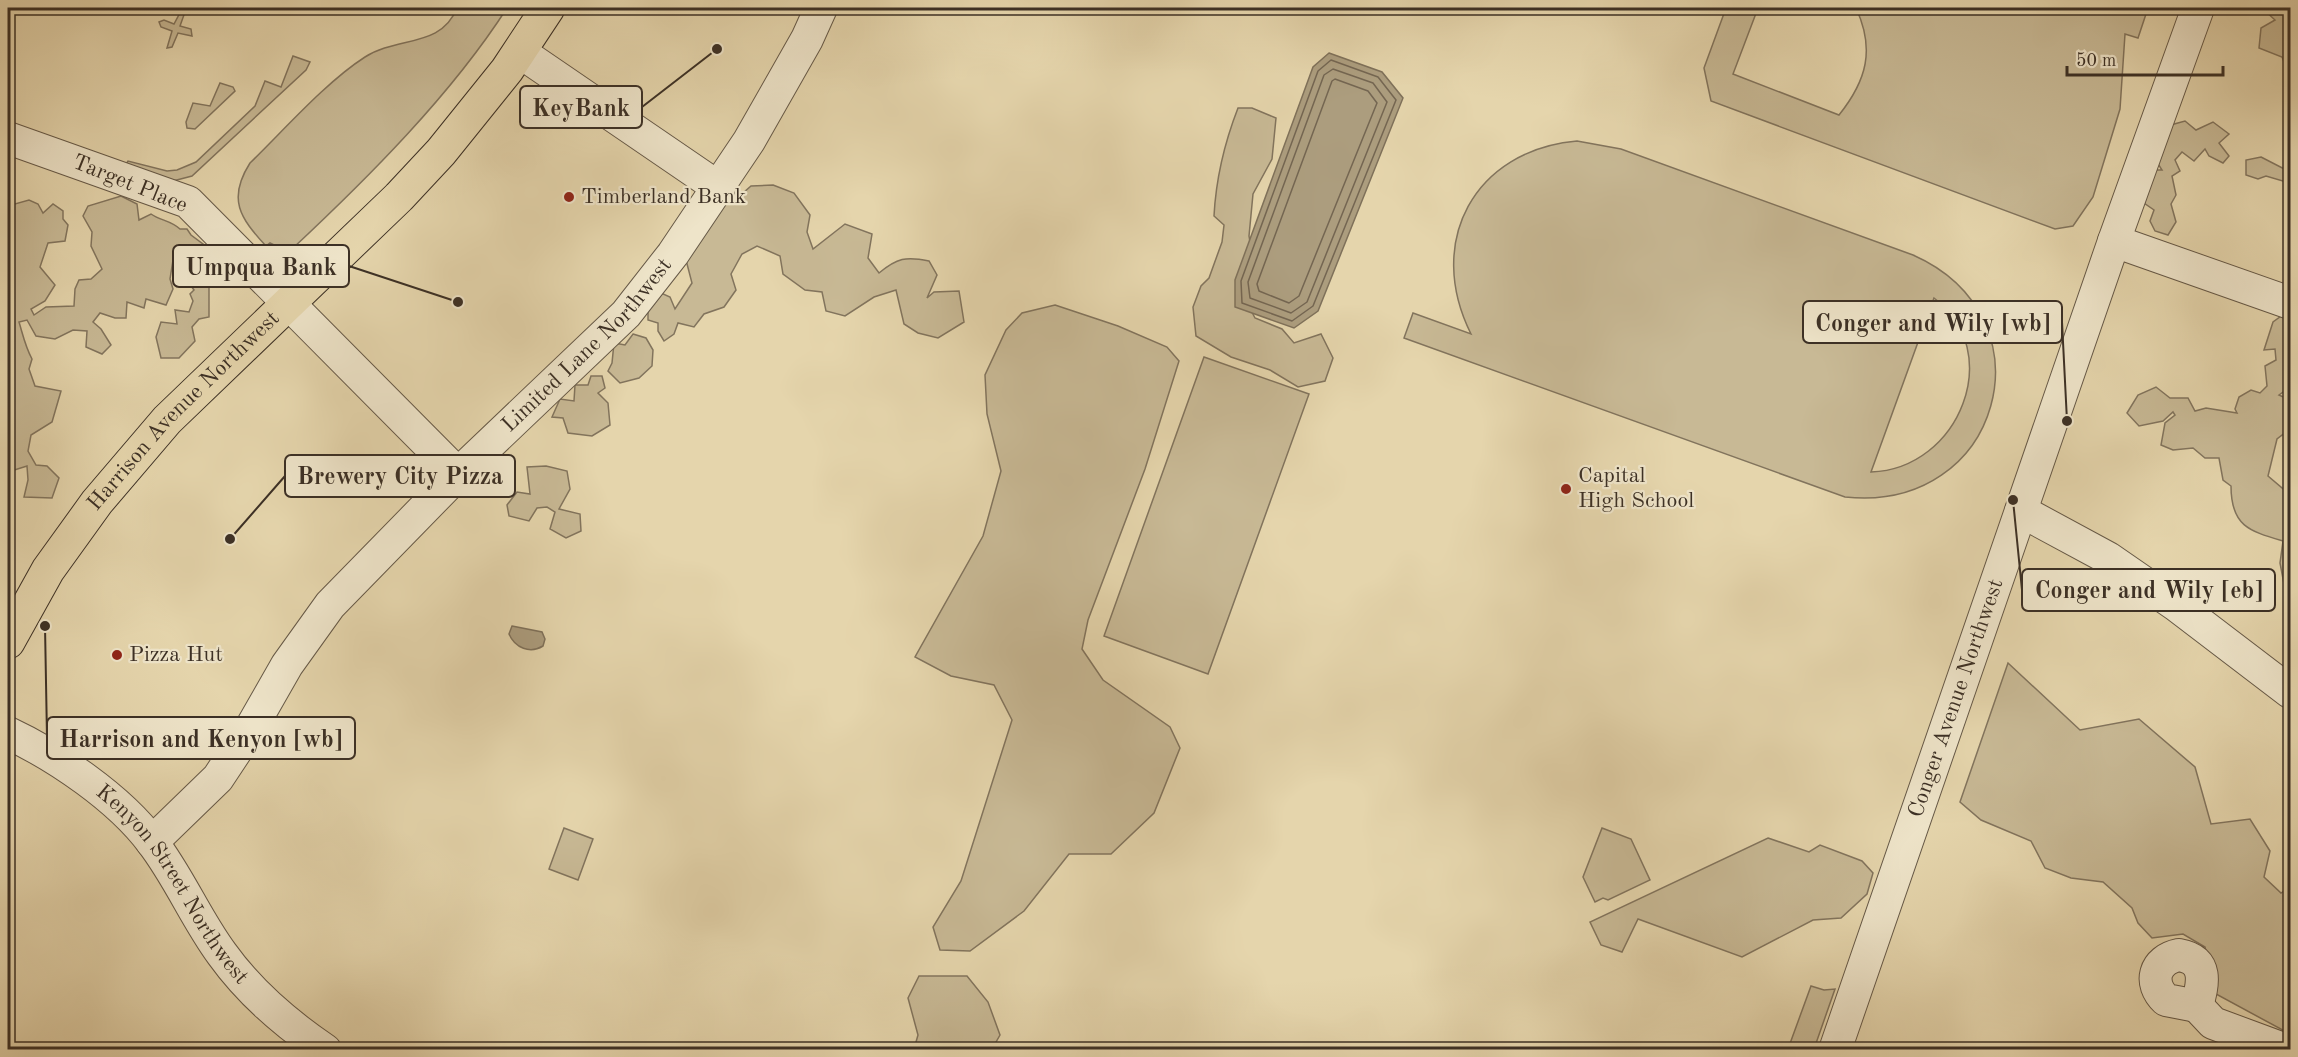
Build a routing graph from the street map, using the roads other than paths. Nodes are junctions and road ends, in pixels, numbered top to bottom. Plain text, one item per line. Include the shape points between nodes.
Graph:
1 (548, 8) edge
2 (821, 8) edge
3 (2198, 8) edge
4 (520, 52) junction
5 (8, 138) edge
6 (719, 188) junction
7 (2114, 241) junction
8 (2290, 303) edge
9 (289, 304) junction
10 (458, 474) junction
11 (2021, 511) junction
12 (8, 642) edge
13 (2290, 692) edge
14 (8, 733) edge
15 (152, 842) junction
16 (2197, 1006) dead end
17 (325, 1050) edge
18 (1834, 1050) edge
19 (2286, 1050) edge

1 - 4 main road, Harrison Avenue Northwest
2 - 6 street, Limited Lane Northwest via 807,39
3 - 7 street, Conger Avenue Northwest
4 - 6 street
4 - 9 main road, Harrison Avenue Northwest via 441,152
5 - 9 street, Target Place via 188,202
6 - 10 street, Limited Lane Northwest via 626,314
7 - 8 street
7 - 11 street, Conger Avenue Northwest
9 - 10 street, Target Place
9 - 12 main road, Harrison Avenue Northwest via 167,420 97,502 48,570
10 - 15 street, Limited Lane Northwest via 330,605 287,665 218,778
11 - 13 street via 2108,558
11 - 18 street, Conger Avenue Northwest
14 - 15 street, Kenyon Street Northwest via 87,782
15 - 17 street, Kenyon Street Northwest via 221,954 260,1000
16 - 19 street via 2213,1023

